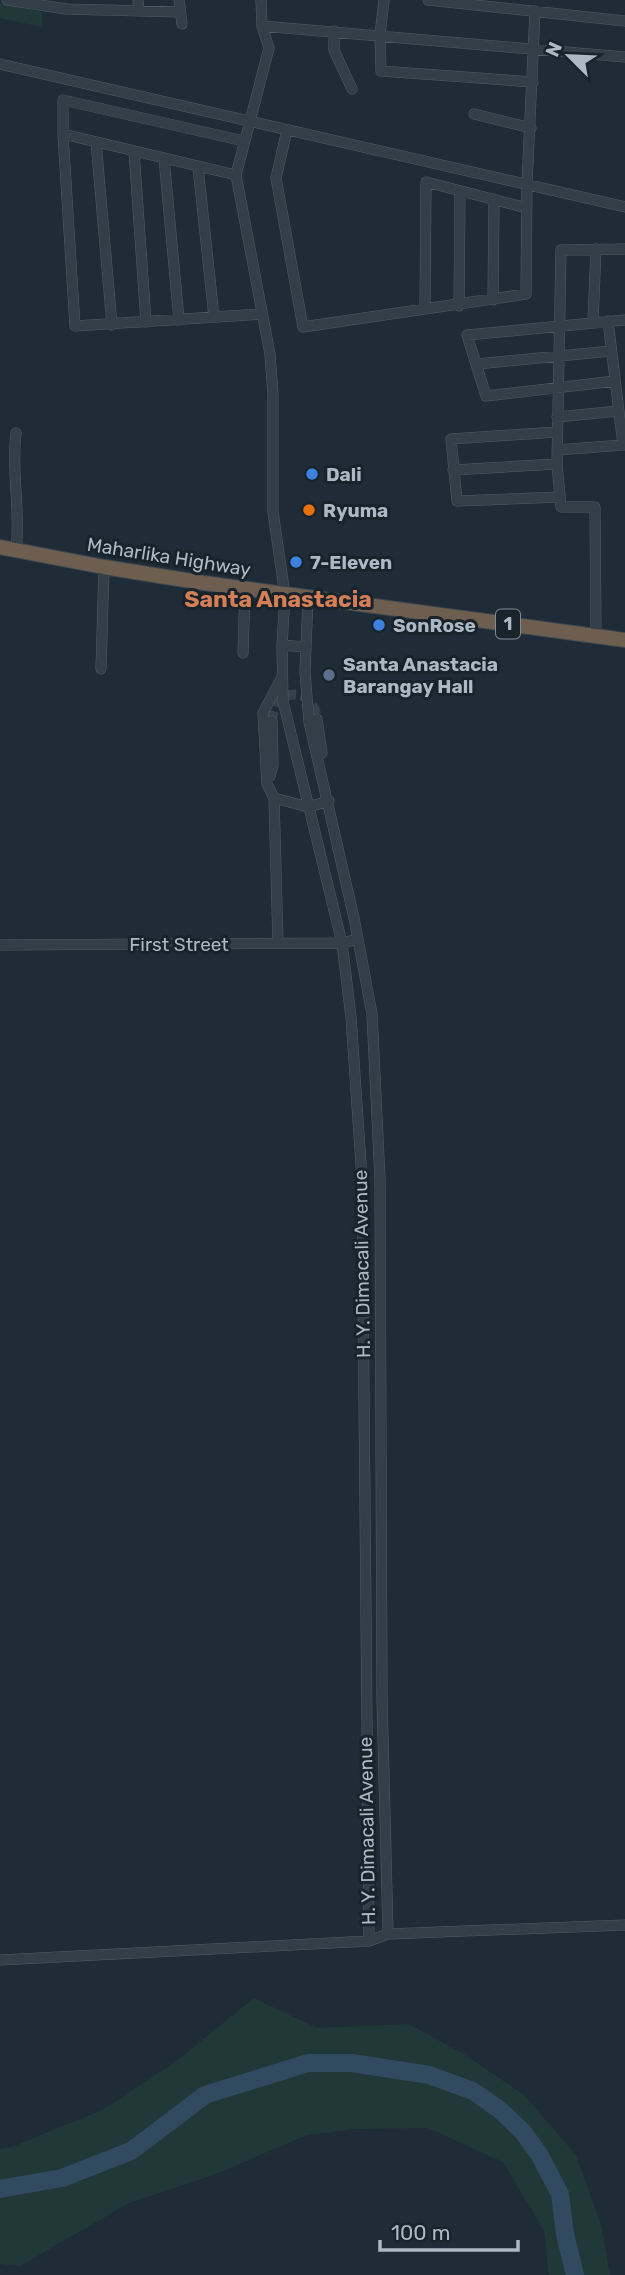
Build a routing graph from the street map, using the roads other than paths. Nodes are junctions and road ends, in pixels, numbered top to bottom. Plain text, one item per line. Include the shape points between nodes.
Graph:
1 (7, 0) edge
2 (179, 0) edge
3 (261, 0) edge
4 (384, 0) edge
5 (428, 0) edge
6 (28, 2) edge
7 (477, 3) edge
8 (65, 4) edge
9 (101, 5) edge
10 (138, 6) edge
11 (535, 11) junction
12 (180, 12) junction
13 (625, 21) edge
14 (182, 24) dead end
15 (262, 26) junction
16 (334, 31) junction
17 (380, 35) junction
18 (534, 49) junction
19 (625, 57) edge
20 (0, 64) edge
21 (533, 82) junction
22 (352, 89) dead end
23 (474, 114) dead end
24 (250, 121) junction
25 (531, 128) junction
26 (287, 130) junction
27 (63, 134) junction
28 (244, 141) junction
29 (96, 142) junction
30 (134, 150) junction
31 (164, 158) junction
32 (198, 167) junction
33 (236, 176) junction
34 (527, 184) junction
35 (460, 191) junction
36 (494, 199) junction
37 (625, 206) edge
38 (527, 208) junction
39 (596, 249) junction
40 (625, 249) edge
41 (493, 300) junction
42 (459, 306) junction
43 (425, 307) junction
44 (262, 314) junction
45 (214, 317) junction
46 (179, 320) junction
47 (625, 320) edge
48 (608, 321) junction
49 (146, 322) junction
50 (593, 322) junction
51 (112, 325) junction
52 (560, 325) junction
53 (611, 351) junction
54 (559, 355) junction
55 (477, 365) junction
56 (615, 381) junction
57 (558, 387) junction
58 (619, 411) junction
59 (557, 417) junction
60 (557, 432) junction
61 (16, 433) dead end
62 (557, 450) junction
63 (556, 464) junction
64 (453, 470) junction
65 (560, 497) junction
66 (0, 547) edge
67 (16, 551) junction
68 (104, 567) junction
69 (245, 589) junction
70 (285, 595) junction
71 (308, 598) junction
72 (596, 636) junction
73 (625, 640) edge
74 (282, 645) junction
75 (306, 647) junction
76 (243, 653) dead end
77 (101, 669) dead end
78 (282, 677) junction
79 (317, 719) tunnel mouth
80 (272, 721) tunnel mouth
81 (323, 777) junction
82 (267, 784) junction
83 (274, 798) junction
84 (329, 801) junction
85 (308, 807) junction
86 (358, 939) junction
87 (278, 943) junction
88 (342, 943) junction
89 (0, 945) edge
90 (362, 1179) junction
91 (380, 1179) junction
92 (625, 1925) edge
93 (388, 1934) junction
94 (369, 1941) junction
95 (0, 1959) edge

1 - 6 street
2 - 12 street
3 - 15 street
4 - 17 street
5 - 7 street
6 - 8 street
7 - 11 street
8 - 9 street
9 - 10 street
10 - 12 street
11 - 13 street
11 - 18 street
12 - 14 street
15 - 16 street
15 - 24 street via 269,48
16 - 17 street
16 - 22 street via 334,50
17 - 18 street
17 - 21 street via 381,71
18 - 19 street
18 - 21 street
20 - 24 street
21 - 25 street
23 - 25 street
24 - 26 street
24 - 28 street
25 - 34 street
26 - 34 street
26 - 43 street via 276,178 303,327
27 - 28 street via 63,100
27 - 29 street
27 - 51 street via 75,326
28 - 33 street
29 - 30 street
29 - 51 street
30 - 31 street
30 - 49 street
31 - 32 street
31 - 46 street
32 - 33 street
32 - 45 street
33 - 44 street, H. Y. Dimacali Avenue
34 - 37 street
34 - 38 street
35 - 36 street
35 - 42 street
35 - 43 street via 426,182
36 - 38 street
36 - 41 street
38 - 41 street via 526,294
39 - 40 street
39 - 50 street
39 - 52 street via 561,250
41 - 42 street
42 - 43 street
44 - 45 street
44 - 70 street, H. Y. Dimacali Avenue via 273,395 273,512
45 - 46 street
46 - 49 street
47 - 48 street
48 - 50 street
48 - 53 street
49 - 51 street
50 - 52 street
52 - 54 street
52 - 55 street via 467,335
53 - 54 street
53 - 56 street
54 - 55 street
54 - 57 street
55 - 57 street via 486,396
56 - 57 street
56 - 58 street
57 - 59 street
58 - 59 street
58 - 62 street via 623,445
59 - 60 street
60 - 62 street
60 - 64 street via 451,439
61 - 67 street
62 - 63 street
63 - 64 street
63 - 65 street
64 - 65 street via 457,501
65 - 72 street via 561,507 595,507
66 - 67 highway, Maharlika Highway / 1
67 - 68 highway, Maharlika Highway / 1
68 - 69 highway, Maharlika Highway / 1
68 - 77 street
69 - 70 highway, Maharlika Highway / 1
69 - 76 street
70 - 71 highway, Maharlika Highway / 1
70 - 74 street, H. Y. Dimacali Avenue
71 - 72 highway, Maharlika Highway / 1
71 - 75 street, H. Y. Dimacali Avenue
72 - 73 highway, Maharlika Highway / 1
74 - 75 street
74 - 78 street, H. Y. Dimacali Avenue
75 - 81 street, H. Y. Dimacali Avenue via 309,722
78 - 82 street via 263,713
78 - 85 street, H. Y. Dimacali Avenue via 283,701
79 - 81 street
80 - 82 street via 273,765
81 - 84 street, H. Y. Dimacali Avenue
82 - 83 street
83 - 85 street
83 - 87 street
84 - 85 street
84 - 86 street, H. Y. Dimacali Avenue
85 - 88 street, H. Y. Dimacali Avenue
86 - 88 street, First Street
86 - 91 street, H. Y. Dimacali Avenue via 372,1014
87 - 88 street, First Street
87 - 89 street, First Street
88 - 90 street, H. Y. Dimacali Avenue
90 - 91 street
90 - 94 street, H. Y. Dimacali Avenue
91 - 93 street, H. Y. Dimacali Avenue
92 - 93 street
93 - 94 street
94 - 95 street

